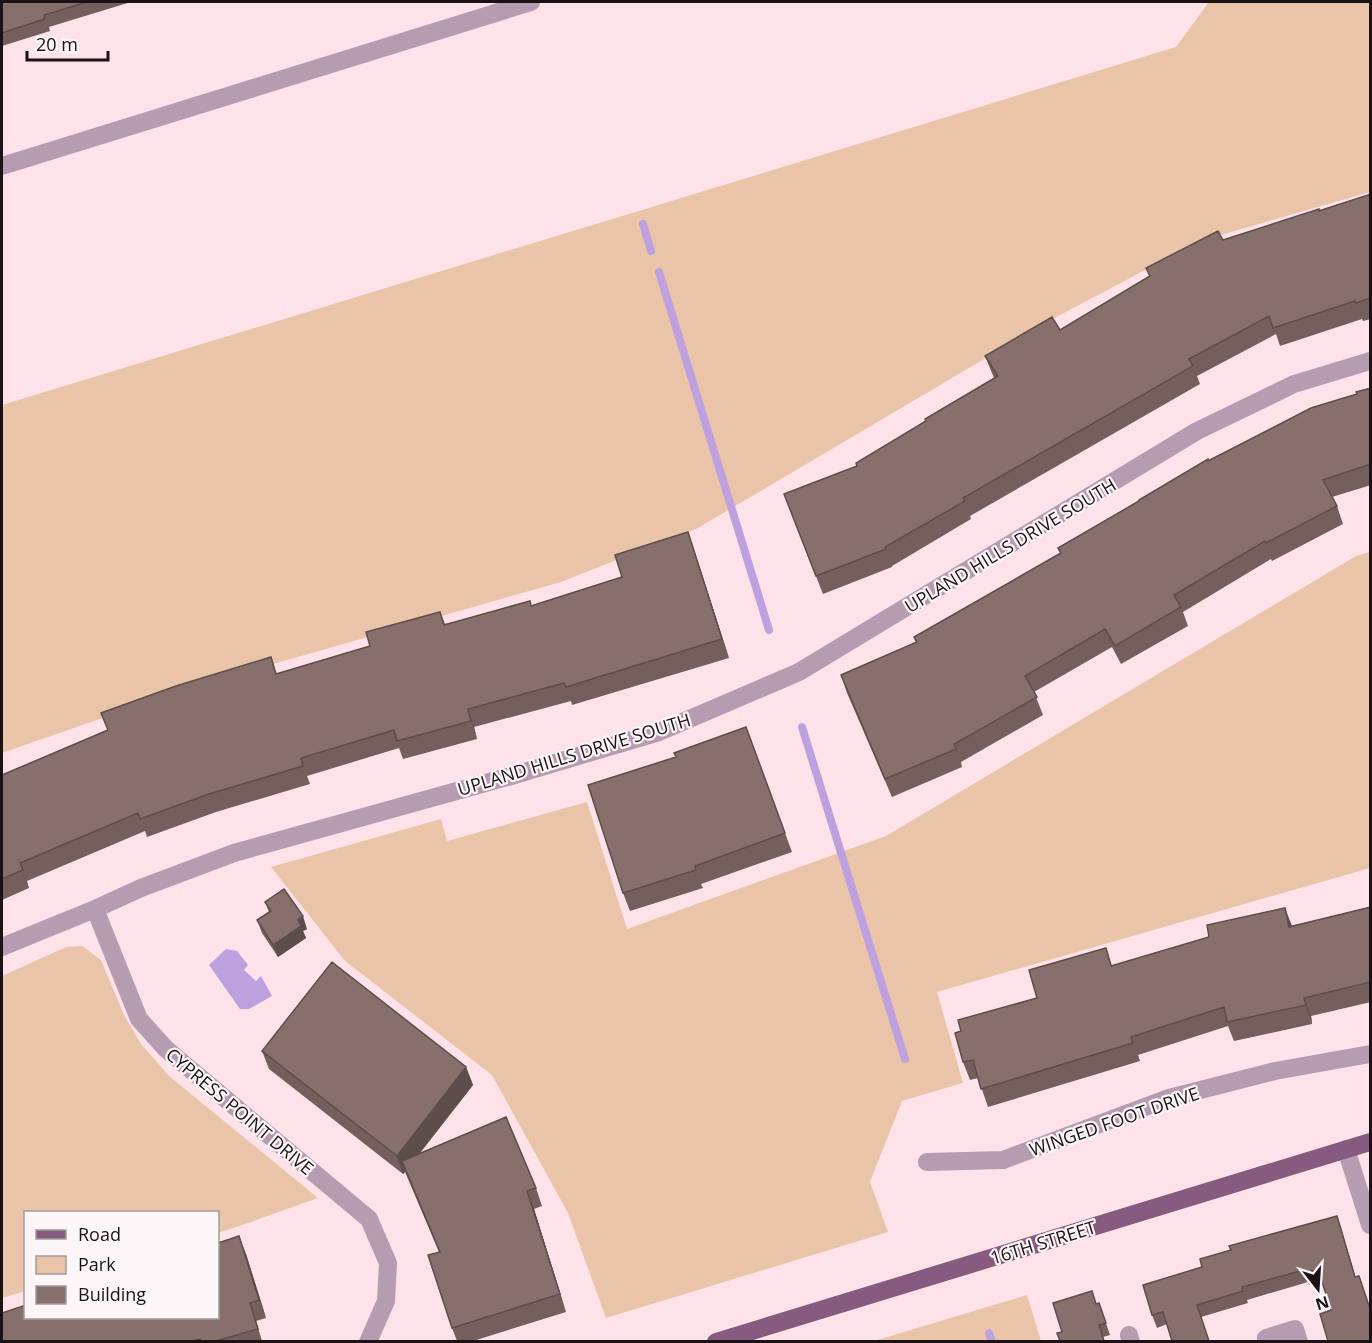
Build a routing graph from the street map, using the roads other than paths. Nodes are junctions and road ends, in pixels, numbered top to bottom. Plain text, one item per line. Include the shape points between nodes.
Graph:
1 (531, 2) edge
2 (2, 166) edge
3 (1371, 361) edge
4 (95, 909) junction
5 (2, 947) edge
6 (1371, 1054) edge
7 (1371, 1142) edge
8 (1346, 1149) junction
9 (927, 1162) dead end
10 (1371, 1225) edge
11 (1266, 1338) dead end
12 (368, 1341) edge
13 (716, 1341) edge
14 (1299, 1341) edge

1 - 2 street
3 - 4 street, UPLAND HILLS DRIVE SOUTH via 1294,384 1197,431 799,672 659,732 234,853
4 - 5 street, UPLAND HILLS DRIVE SOUTH
4 - 12 street, CYPRESS POINT DRIVE via 139,1019 166,1049 369,1219 388,1263 386,1301
6 - 9 street, WINGED FOOT DRIVE via 1275,1071 1169,1098 1003,1160
7 - 8 main road, 16TH STREET
8 - 10 street
8 - 13 main road, 16TH STREET
11 - 14 street via 1295,1329

